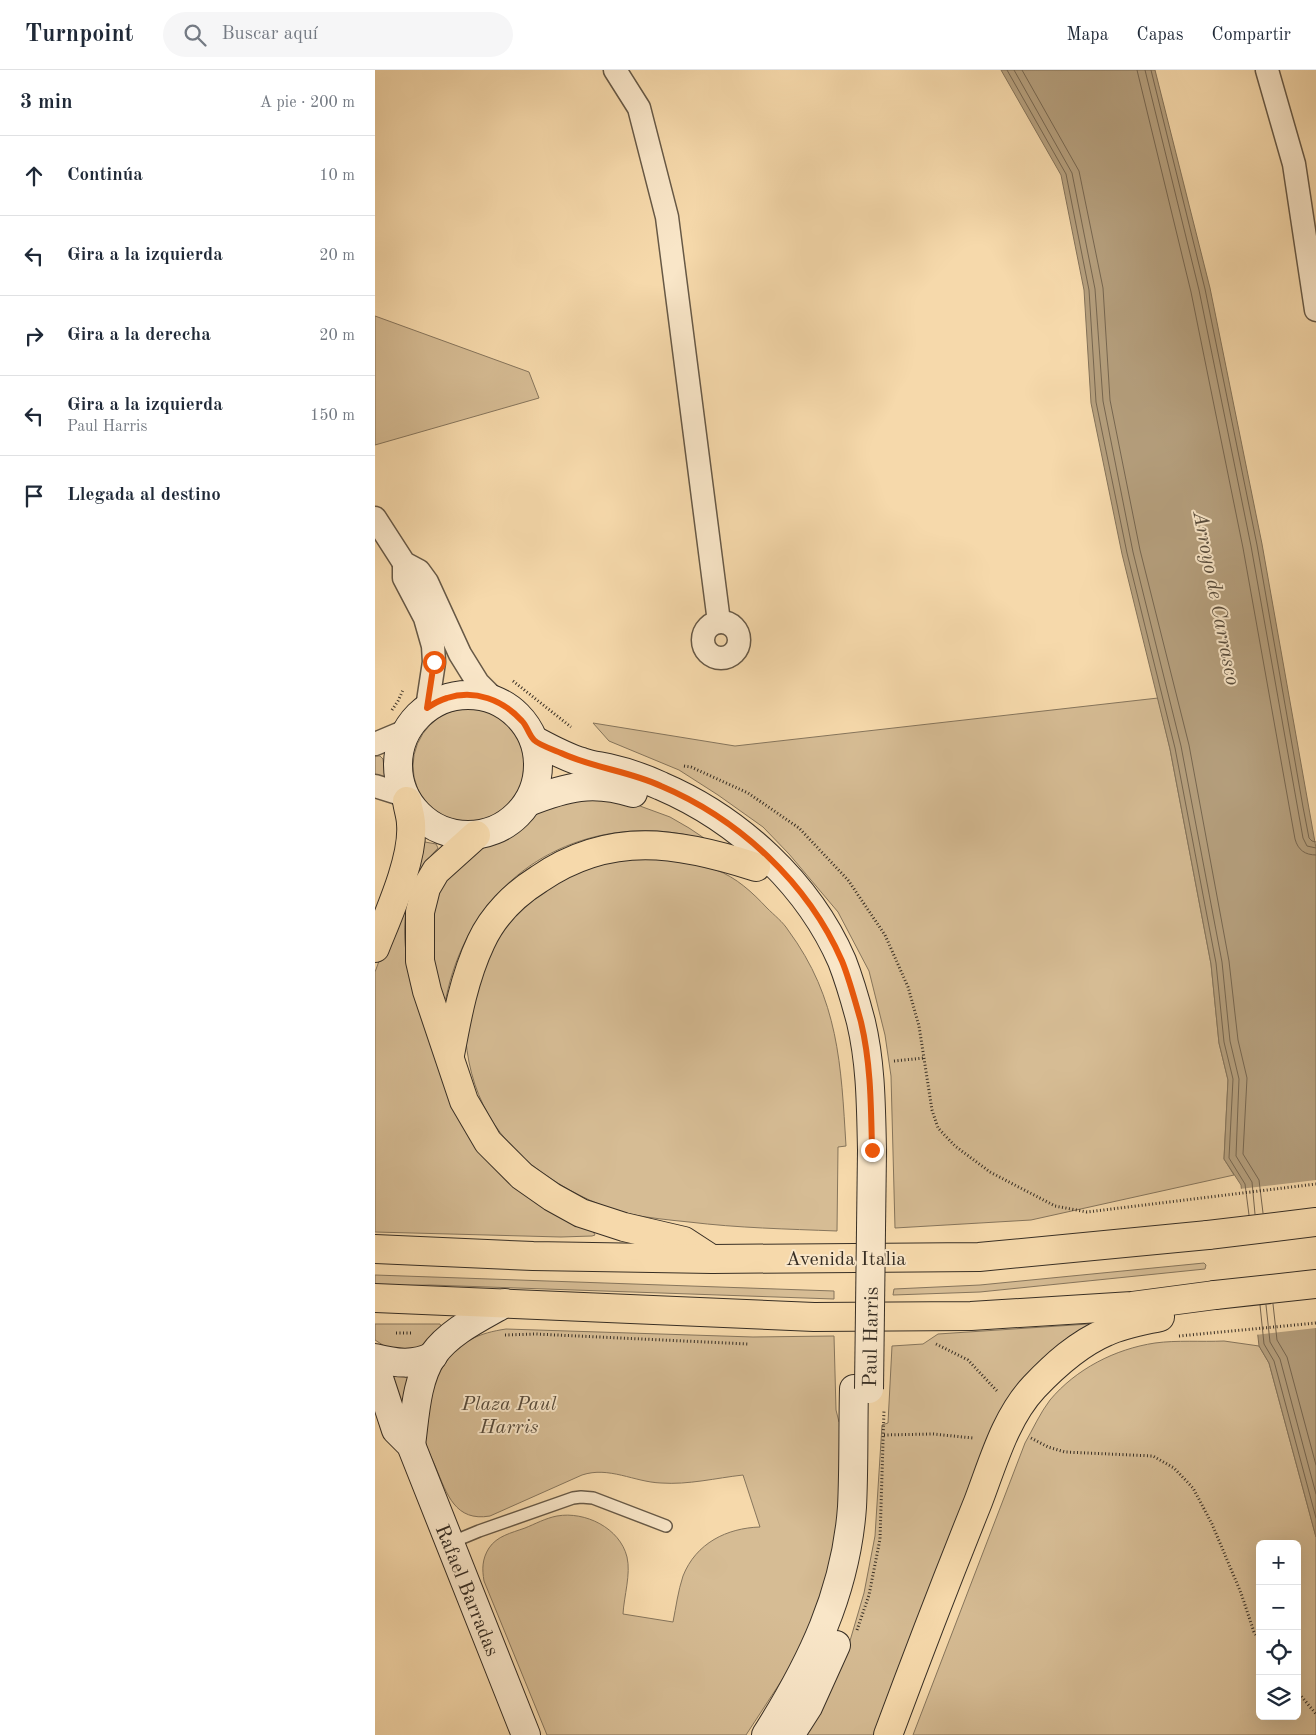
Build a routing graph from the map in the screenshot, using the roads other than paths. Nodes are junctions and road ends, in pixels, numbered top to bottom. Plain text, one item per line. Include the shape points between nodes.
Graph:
1 (615, 70) edge
2 (1267, 70) edge
3 (1316, 310) edge
4 (375, 518) edge
5 (404, 563) junction
6 (719, 622) dead end
7 (493, 699) junction
8 (427, 708) junction
9 (406, 731) junction
10 (534, 740) junction
11 (375, 744) edge
12 (375, 786) edge
13 (405, 798) junction
14 (528, 802) junction
15 (476, 834) junction
16 (756, 868) junction
17 (375, 948) edge
18 (449, 1059) junction
19 (864, 1155) junction
20 (1316, 1222) edge
21 (375, 1249) edge
22 (712, 1259) junction
23 (1316, 1284) edge
24 (1215, 1296) junction
25 (375, 1298) edge
26 (505, 1303) junction
27 (438, 1349) junction
28 (375, 1358) edge
29 (375, 1366) edge
30 (862, 1389) junction
31 (411, 1445) junction
32 (666, 1526) dead end
33 (450, 1543) junction
34 (526, 1735) edge
35 (766, 1735) edge
36 (791, 1735) edge
37 (888, 1735) edge

1 - 6 street via 639,108 667,217
2 - 3 street via 1294,164
4 - 5 street
5 - 7 street via 419,571 427,582 460,654
5 - 8 street via 404,578 425,618 433,646 434,662
7 - 8 main road via 471,695 447,698
7 - 10 main road via 511,709
8 - 9 main road
9 - 11 street
9 - 13 main road via 397,763
10 - 14 main road via 537,775
10 - 19 main road, Paul Harris via 582,763 632,774 696,802 738,830 777,866 805,898 823,924 842,962 861,1022 871,1087
12 - 13 street
13 - 15 main road via 429,824 444,831
13 - 17 main road via 411,825 410,847
14 - 15 main road via 505,824
14 - 16 main road, Paul Harris via 579,786 621,789 661,802 691,818
15 - 18 main road via 436,871 426,888 420,912 420,961
16 - 18 main road via 719,855 641,844 607,848 577,857 549,872 526,887 501,912 482,940 468,972
16 - 19 main road, Paul Harris via 809,931 829,973 847,1030
18 - 22 main road via 464,1101 488,1142 522,1176 581,1213 684,1241
19 - 30 main road, Paul Harris
20 - 22 main road, Avenida Italia via 979,1257
21 - 22 main road, Avenida Italia
23 - 24 main road
24 - 26 main road via 1132,1306 971,1316 814,1317
24 - 37 main road via 1173,1314 1106,1332 1068,1354 1018,1407 926,1632
25 - 26 main road
26 - 27 main road via 467,1325
27 - 28 main road via 423,1361 411,1363
27 - 31 main road via 422,1379
29 - 31 main road, Rafael Barradas via 396,1430
30 - 35 main road, Paul Harris via 847,1547 835,1595 815,1648
30 - 36 main road, Paul Harris via 867,1507 862,1549 833,1653
31 - 33 main road, Rafael Barradas
32 - 33 lane via 593,1498 581,1497
33 - 34 main road, Rafael Barradas

